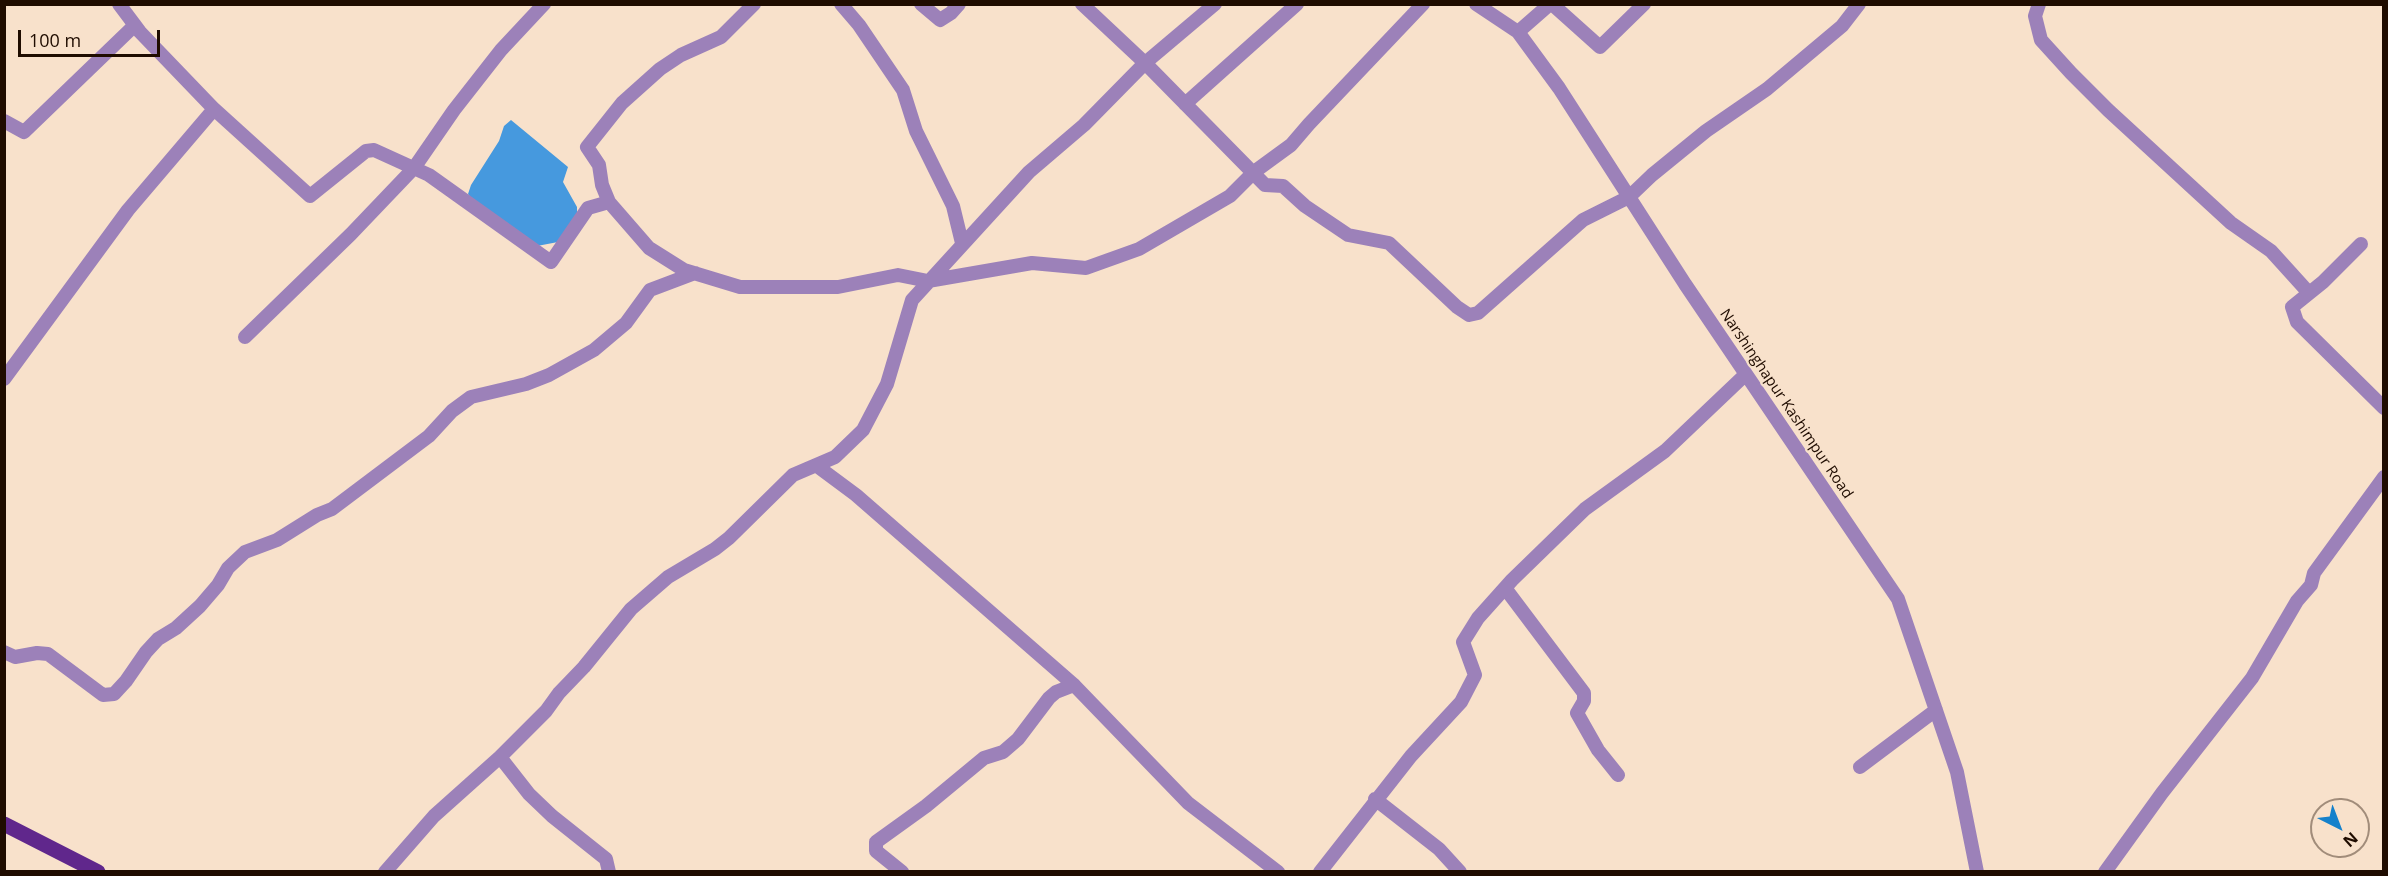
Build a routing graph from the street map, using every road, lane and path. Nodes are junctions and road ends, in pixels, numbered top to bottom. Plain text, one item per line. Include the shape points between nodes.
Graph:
1 (544, 4) edge
2 (754, 4) edge
3 (841, 4) edge
4 (921, 4) edge
5 (959, 4) edge
6 (1082, 4) edge
7 (1215, 4) edge
8 (1297, 4) edge
9 (1423, 4) edge
10 (1476, 4) edge
11 (1551, 4) edge
12 (1644, 4) edge
13 (1859, 4) edge
14 (2039, 4) edge
15 (124, 6) edge
16 (135, 25) junction
17 (1518, 32) junction
18 (1145, 63) junction
19 (1185, 104) junction
20 (214, 109) junction
21 (4, 121) edge
22 (414, 168) junction
23 (1254, 172) junction
24 (1629, 197) junction
25 (609, 202) junction
26 (962, 243) junction
27 (2361, 244) dead end
28 (695, 273) junction
29 (928, 281) junction
30 (2309, 293) junction
31 (244, 337) dead end
32 (1746, 374) junction
33 (4, 379) edge
34 (2384, 408) edge
35 (817, 466) junction
36 (2384, 477) edge
37 (1506, 588) junction
38 (4, 652) edge
39 (1074, 685) junction
40 (1936, 710) junction
41 (500, 757) junction
42 (1860, 767) dead end
43 (1618, 775) dead end
44 (1375, 799) junction
45 (4, 824) edge
46 (98, 872) edge
47 (385, 872) edge
48 (609, 872) edge
49 (902, 872) edge
50 (1278, 872) edge
51 (1320, 872) edge
52 (1460, 872) edge
53 (1977, 872) edge
54 (2105, 872) edge

1 - 22 street via 501,50
2 - 25 street via 721,37 660,69 621,103 587,147 599,165
3 - 26 street via 903,90 916,131 950,197
4 - 5 street via 940,20
6 - 18 street
7 - 18 street
8 - 19 street
9 - 23 street via 1291,146
10 - 17 street, Narshinghapur Kashimpur Road
11 - 12 street via 1600,47
11 - 17 street
13 - 24 street via 1842,26 1767,89 1706,131
14 - 30 street via 2035,16 2041,40 2071,73 2231,223 2271,251
15 - 16 street
16 - 20 street
16 - 21 street via 24,132
17 - 24 street, Narshinghapur Kashimpur Road
18 - 19 street
18 - 26 street via 1084,125 1029,172
19 - 23 street
20 - 22 street via 310,196 366,151 374,150
20 - 33 street via 128,210
22 - 25 street via 551,262 588,208
22 - 31 street
23 - 24 street via 1265,185 1283,186 1348,235 1389,243 1469,315 1478,313 1583,220
23 - 29 street via 1230,196 1139,249 1086,268 1032,262
24 - 32 street, Narshinghapur Kashimpur Road
25 - 28 street via 649,248
26 - 29 street
27 - 30 street
28 - 29 street via 740,287 838,287 898,275
28 - 38 street via 650,290 613,335 549,375 471,397 429,435 332,509 277,540 245,552 200,606 146,652 114,694 103,695 48,654 15,657
29 - 35 street via 912,300 887,384 863,430 835,457
30 - 34 street via 2292,307 2297,322
32 - 37 street via 1665,450 1585,508
32 - 40 street, Narshinghapur Kashimpur Road via 1898,599
35 - 39 street via 856,495
35 - 41 street via 793,475 729,538 668,577 631,609 546,711
36 - 54 street via 2314,573 2311,585 2297,601 2252,678
37 - 43 street via 1584,693 1577,713
37 - 44 street via 1478,618 1463,642 1475,675 1461,702
39 - 49 street via 1048,698 1018,739 1003,752 984,758 876,842 876,852
39 - 50 street via 1188,803
40 - 42 street
40 - 53 street, Narshinghapur Kashimpur Road via 1957,772
41 - 47 street via 434,816
41 - 48 street via 529,794 606,859
44 - 51 street
44 - 52 street via 1439,849
45 - 46 main road

